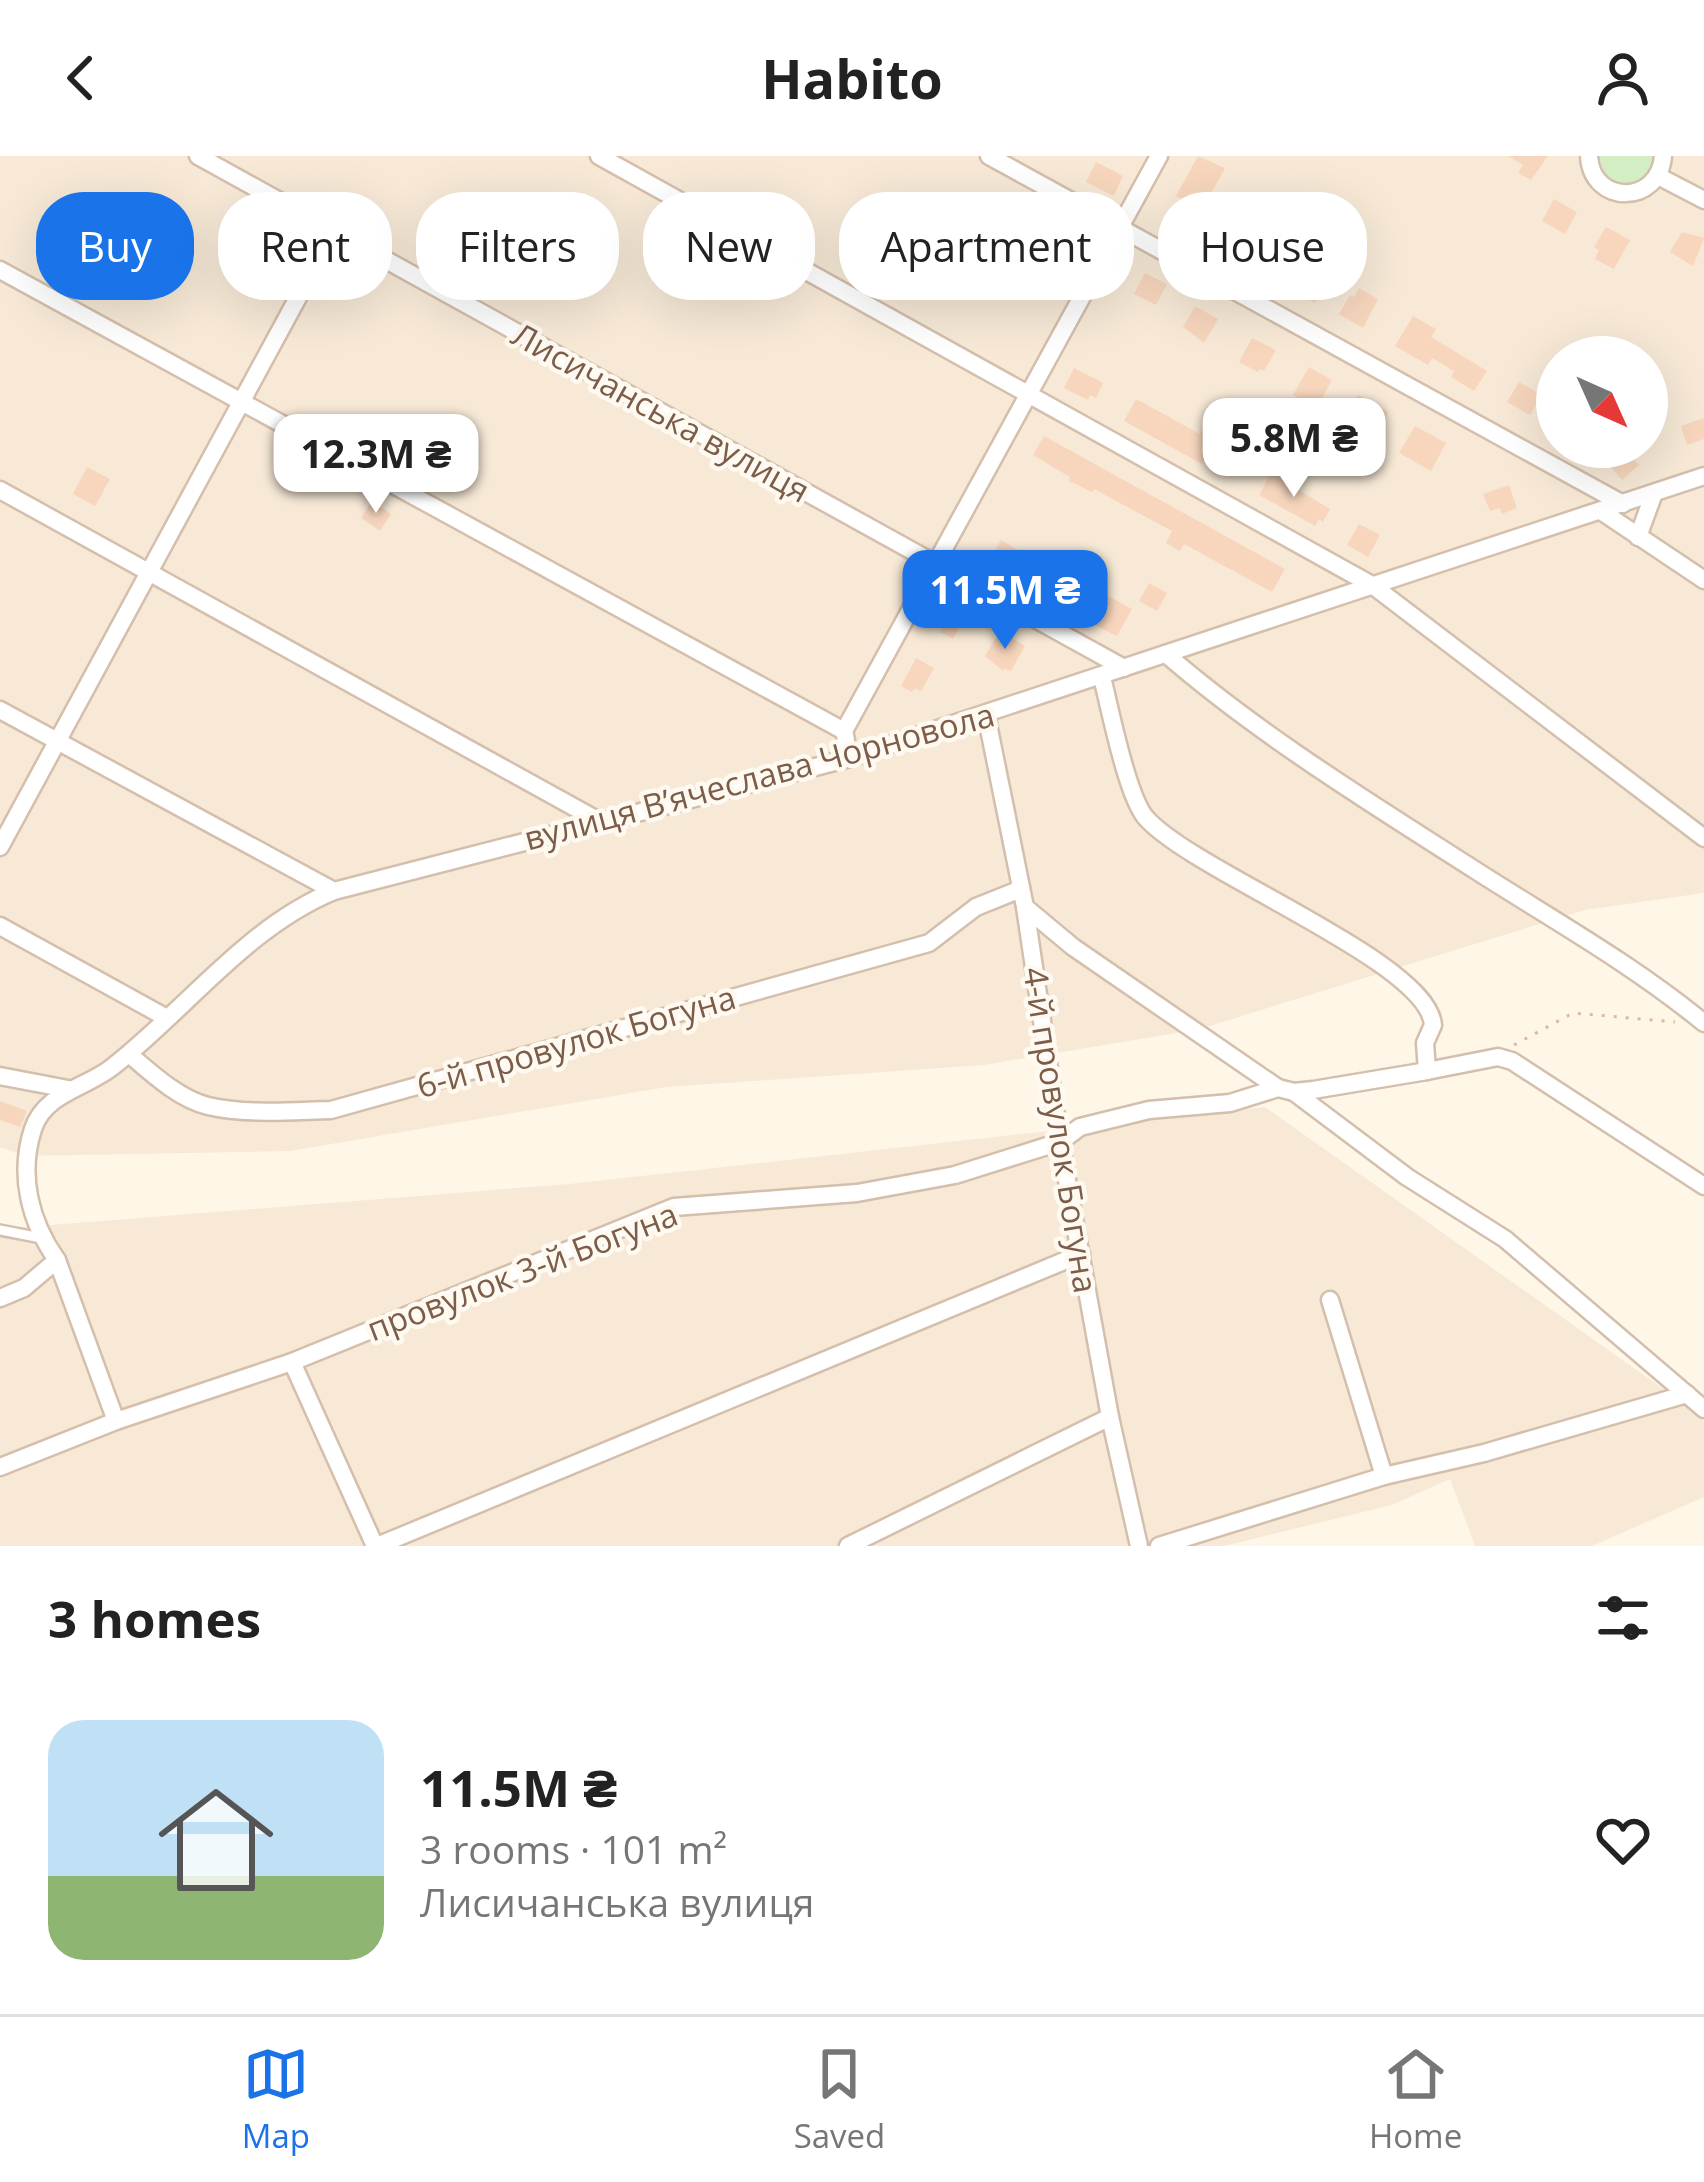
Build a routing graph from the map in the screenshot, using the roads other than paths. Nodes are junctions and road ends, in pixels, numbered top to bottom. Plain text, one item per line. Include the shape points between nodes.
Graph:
1 (199, 156) edge
2 (599, 156) edge
3 (989, 156) edge
4 (1159, 156) edge
5 (1589, 156) edge
6 (1663, 156) edge
7 (1658, 176) junction
8 (264, 192) edge
9 (1053, 192) edge
10 (1704, 200) edge
11 (1134, 201) edge
12 (1134, 238) edge
13 (392, 263) edge
14 (0, 270) edge
15 (297, 300) edge
16 (1079, 300) edge
17 (1029, 393) junction
18 (242, 402) junction
19 (1704, 476) edge
20 (0, 490) edge
21 (1654, 493) junction
22 (1623, 504) junction
23 (1601, 511) junction
24 (1638, 537) junction
25 (936, 564) junction
26 (148, 574) junction
27 (1704, 580) edge
28 (1372, 585) junction
29 (1166, 654) junction
30 (1124, 668) junction
31 (1102, 677) junction
32 (0, 710) edge
33 (986, 714) junction
34 (844, 731) junction
35 (57, 742) junction
36 (850, 758) junction
37 (599, 821) junction
38 (1704, 838) edge
39 (0, 847) edge
40 (334, 891) junction
41 (1023, 898) junction
42 (0, 926) edge
43 (166, 1017) junction
44 (1702, 1022) edge
45 (129, 1054) junction
46 (1427, 1071) junction
47 (0, 1076) edge
48 (68, 1089) junction
49 (1286, 1090) junction
50 (1060, 1142) junction
51 (1704, 1186) edge
52 (0, 1230) edge
53 (41, 1238) junction
54 (1081, 1254) junction
55 (57, 1260) junction
56 (0, 1298) edge
57 (1330, 1300) dead end
58 (292, 1362) junction
59 (1687, 1394) junction
60 (1704, 1409) edge
61 (1110, 1417) junction
62 (116, 1420) junction
63 (0, 1467) edge
64 (1384, 1476) junction
65 (376, 1546) edge
66 (848, 1546) edge
67 (1139, 1546) edge
68 (1159, 1546) edge

1 - 8 street, Лисичанська вулиця
2 - 17 street
3 - 9 street
4 - 11 street
5 - 7 street via 1595,178 1615,193 1640,192
6 - 7 street
7 - 10 street
12 - 22 street
13 - 25 street, Лисичанська вулиця
14 - 18 street
15 - 18 street
16 - 17 street
17 - 25 street
17 - 28 street
18 - 26 street
18 - 34 street
19 - 21 street, вулиця Вʼячеслава Чорновола
20 - 26 street
21 - 22 street, вулиця Вʼячеслава Чорновола
21 - 24 street
22 - 23 street, вулиця Вʼячеслава Чорновола
23 - 24 street
23 - 28 street, вулиця Вʼячеслава Чорновола
24 - 27 street
25 - 30 street, Лисичанська вулиця
25 - 34 street
26 - 35 street
26 - 37 street
28 - 29 street, вулиця Вʼячеслава Чорновола
28 - 38 street
29 - 30 street, вулиця Вʼячеслава Чорновола
29 - 44 street via 1215,697 1645,975
30 - 31 street, вулиця Вʼячеслава Чорновола
31 - 33 street, вулиця Вʼячеслава Чорновола
31 - 46 street via 1151,824 1360,950 1424,999 1433,1025
32 - 35 street
33 - 36 street, вулиця Вʼячеслава Чорновола
33 - 41 street, 4-й провулок Богуна
34 - 36 street
35 - 39 street
35 - 40 street
36 - 37 street, вулиця Вʼячеслава Чорновола
37 - 40 street, вулиця Вʼячеслава Чорновола
40 - 43 street, вулиця Вʼячеслава Чорновола via 296,907
41 - 45 street, 6-й провулок Богуна via 976,907 929,943 331,1110 204,1106
41 - 49 street via 1073,947
41 - 50 street, 4-й провулок Богуна
42 - 43 street
43 - 45 street, вулиця Вʼячеслава Чорновола
45 - 48 street, вулиця Вʼячеслава Чорновола
46 - 49 street, провулок 3-й Богуна
46 - 51 street, провулок 3-й Богуна via 1512,1061
47 - 48 street
48 - 53 street via 34,1126 27,1166
49 - 50 street, провулок 3-й Богуна via 1126,1115 1080,1127
49 - 59 street via 1505,1239
50 - 54 street, 4-й провулок Богуна
50 - 58 street, провулок 3-й Богуна via 877,1189 674,1208
52 - 53 lane
53 - 55 street
54 - 61 street, 4-й провулок Богуна
54 - 65 street
55 - 56 street
55 - 62 street
57 - 64 street
58 - 62 street, провулок 3-й Богуна
58 - 65 street
59 - 60 street
59 - 64 street
61 - 66 street
61 - 67 street, 4-й провулок Богуна
62 - 63 street, провулок 3-й Богуна
64 - 68 street

